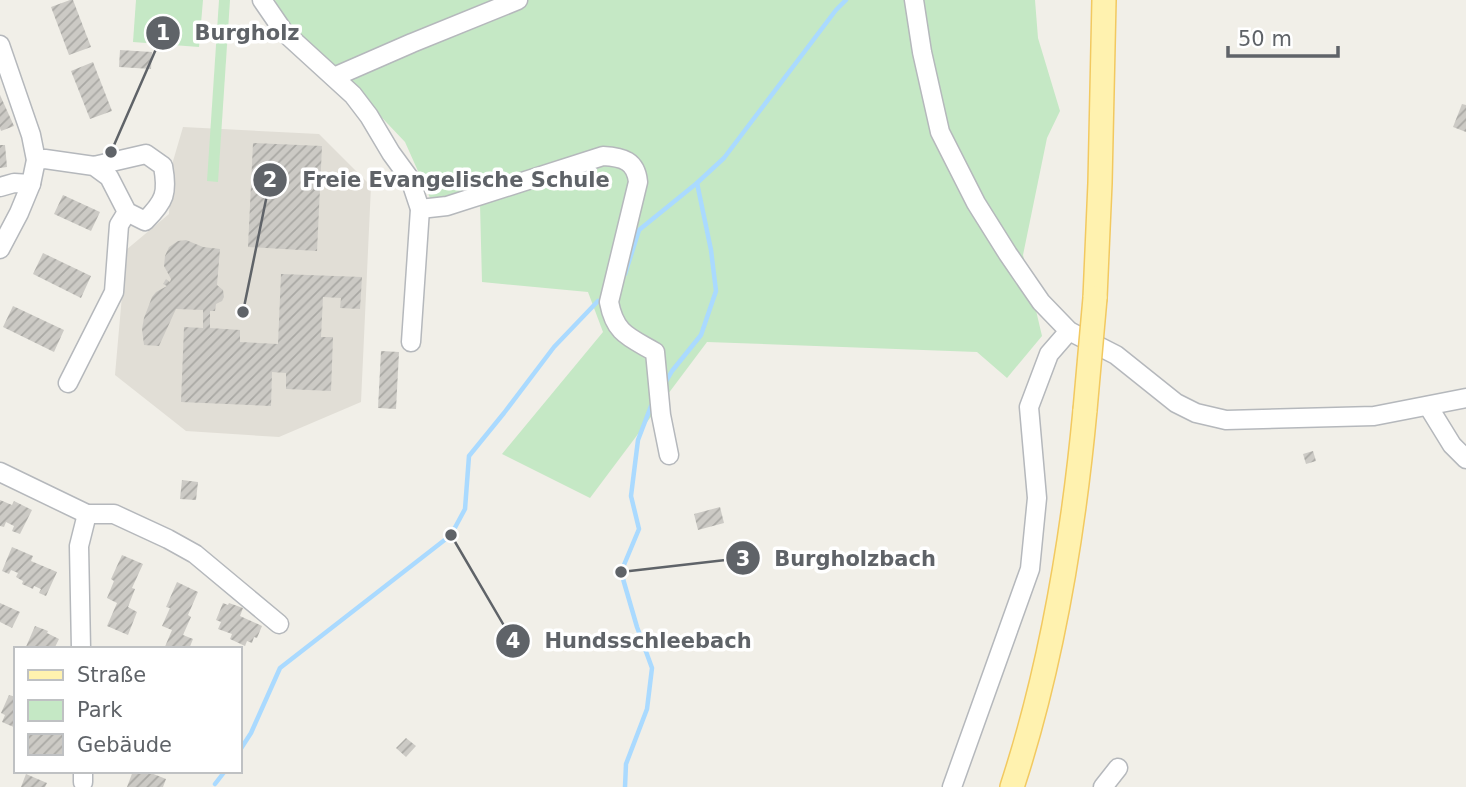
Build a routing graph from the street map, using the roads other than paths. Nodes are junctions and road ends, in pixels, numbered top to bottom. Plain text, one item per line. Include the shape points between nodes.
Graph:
1 (262, 0) edge
2 (518, 0) edge
3 (914, 0) edge
4 (1104, 0) edge
5 (0, 45) edge
6 (334, 78) junction
7 (36, 160) junction
8 (94, 166) junction
9 (31, 184) junction
10 (0, 187) edge
11 (420, 209) junction
12 (127, 212) junction
13 (0, 249) edge
14 (1069, 331) junction
15 (411, 342) dead end
16 (68, 383) dead end
17 (1466, 398) edge
18 (1428, 406) junction
19 (669, 455) dead end
20 (1466, 459) edge
21 (0, 472) edge
22 (87, 514) junction
23 (279, 624) dead end
24 (81, 647) edge
25 (1118, 768) dead end
26 (952, 787) edge
27 (1012, 787) edge
28 (1103, 787) edge

1 - 6 street via 284,32
2 - 6 street
3 - 14 street via 940,132 1008,254 1041,302
4 - 27 main road, bridge via 1095,298 1072,522 1033,722
5 - 7 street
6 - 11 street via 353,95 410,179
7 - 8 street
7 - 9 street
8 - 12 street via 109,177
8 - 12 street via 146,153 163,166 166,184 160,206 145,221
9 - 10 street
9 - 13 street
11 - 15 street
11 - 19 street via 447,206 603,156 615,156 632,165 638,182 609,302 612,318 622,332 655,352
12 - 16 street via 119,225 114,292
14 - 18 street via 1116,355 1176,403 1226,421 1374,416
14 - 26 street via 1049,354 1030,407 1037,498 1030,569
17 - 18 street
18 - 20 street
21 - 22 street
22 - 23 street via 114,514 195,554
22 - 24 street via 79,546
25 - 28 street

